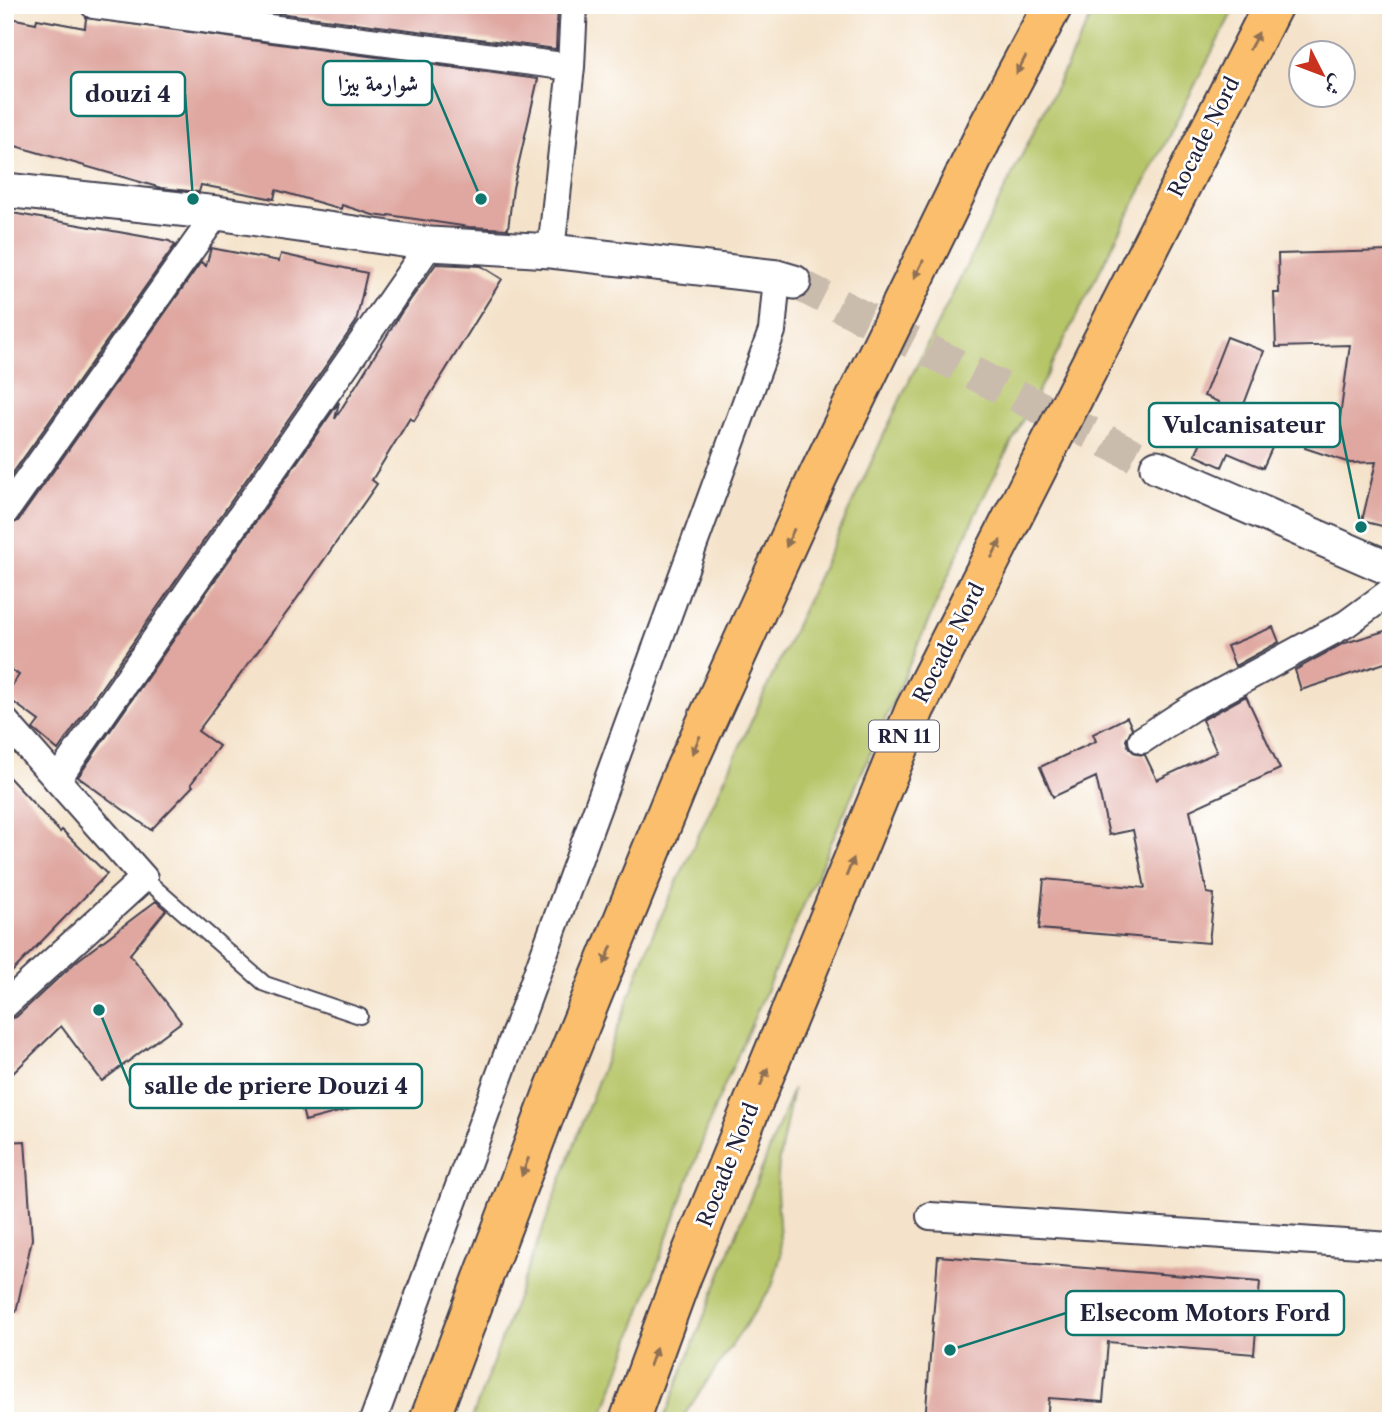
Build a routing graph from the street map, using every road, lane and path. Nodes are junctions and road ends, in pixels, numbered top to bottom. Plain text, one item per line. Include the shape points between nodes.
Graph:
1 (94, 5) edge
2 (573, 5) edge
3 (1053, 5) edge
4 (1273, 5) edge
5 (571, 67) junction
6 (5, 190) edge
7 (216, 213) junction
8 (430, 244) junction
9 (551, 251) junction
10 (785, 279) joint
11 (1157, 467) tunnel mouth
12 (5, 512) edge
13 (1391, 569) edge
14 (1391, 591) edge
15 (10, 737) edge
16 (1142, 740) dead end
17 (57, 780) junction
18 (144, 878) junction
19 (5, 1005) edge
20 (360, 1016) dead end
21 (930, 1216) dead end
22 (1391, 1247) edge
23 (373, 1421) edge
24 (429, 1421) edge
25 (629, 1421) edge

1 - 5 street
2 - 5 street
3 -> 24 highway via 989,125 818,476 680,780 554,1090
25 -> 4 highway, Rocade Nord / RN 11 via 682,1276 915,709
5 - 9 street
6 - 7 street
7 - 8 street
7 - 12 street
8 - 9 street
8 - 17 street
9 - 10 street
10 - 23 street via 772,331
11 - 13 street
14 - 16 street via 1346,624 1191,708
15 - 17 street
17 - 18 street
18 - 19 street
18 - 20 lane via 265,984
21 - 22 street

